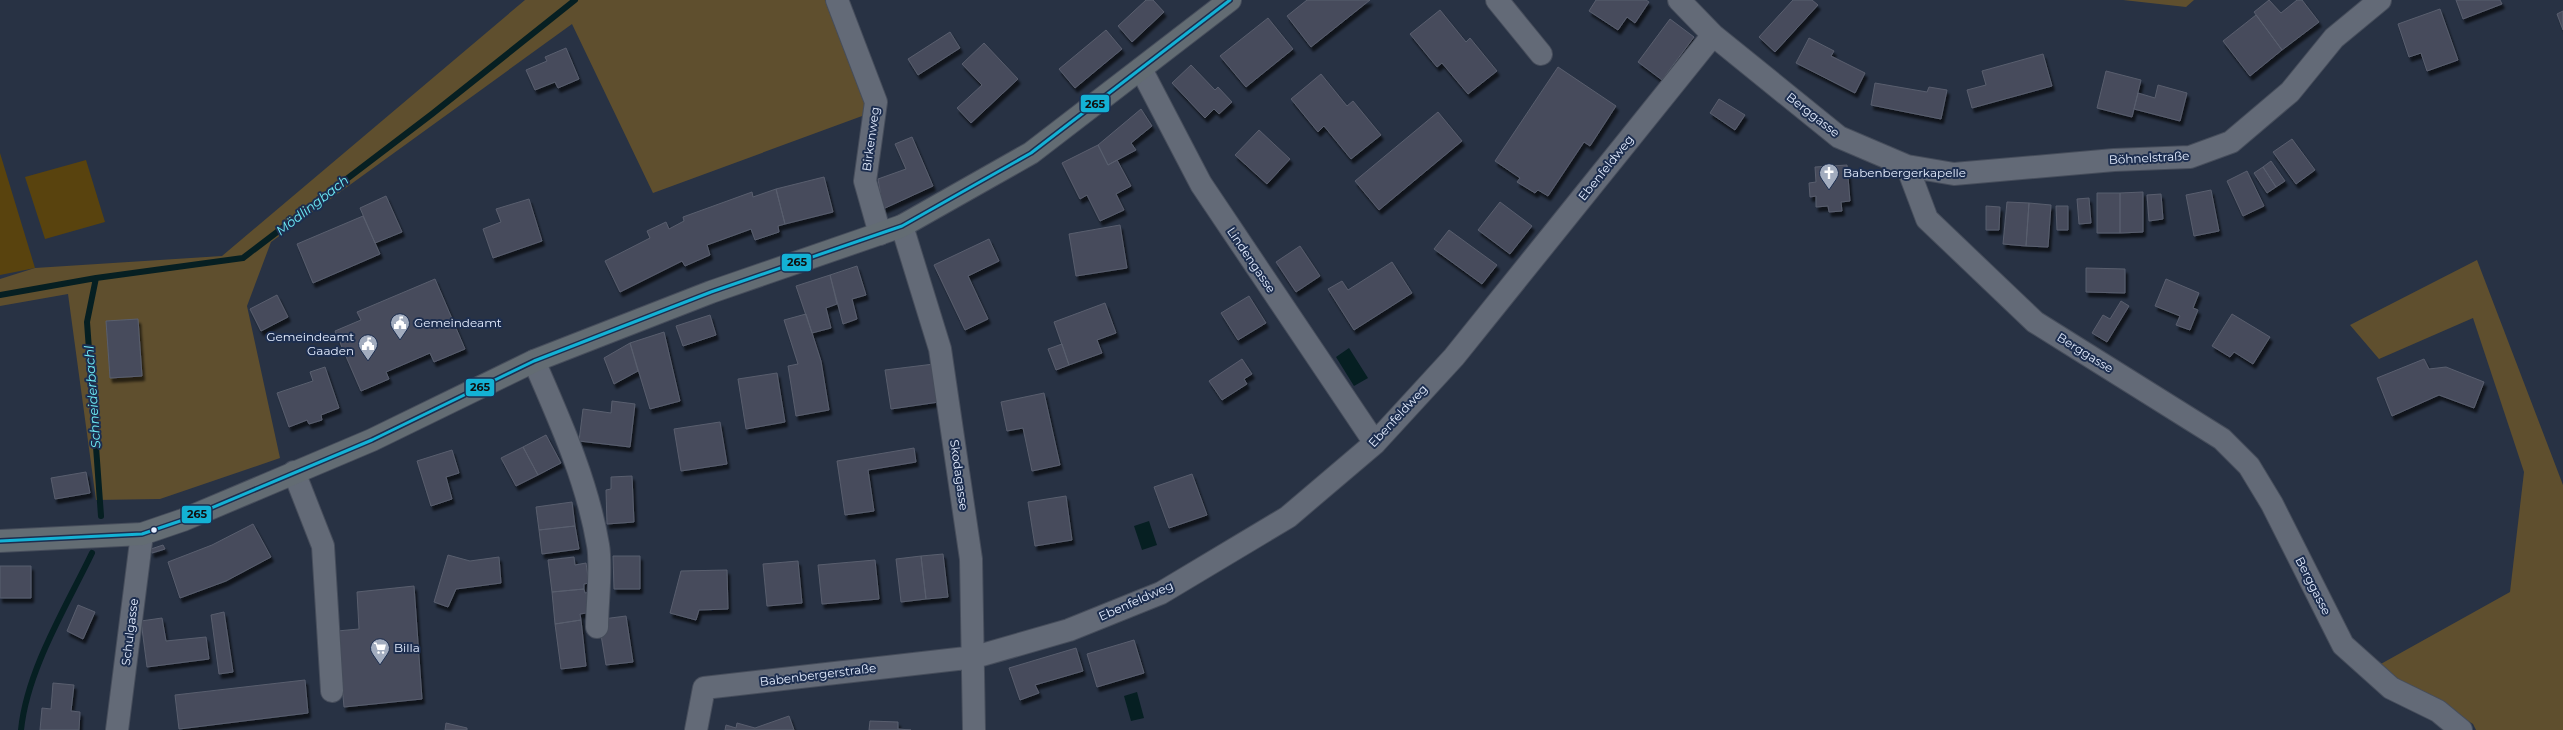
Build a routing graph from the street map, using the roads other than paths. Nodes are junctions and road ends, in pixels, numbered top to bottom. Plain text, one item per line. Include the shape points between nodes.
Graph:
1 (837, 0) edge
2 (1230, 0) edge
3 (1497, 0) edge
4 (1679, 0) edge
5 (2380, 0) edge
6 (1713, 35) junction
7 (1541, 54) dead end
8 (1141, 69) junction
9 (1906, 166) junction
10 (902, 226) junction
11 (880, 234) junction
12 (534, 362) junction
13 (1375, 443) junction
14 (294, 472) junction
15 (142, 534) junction
16 (0, 541) edge
17 (597, 627) dead end
18 (974, 657) junction
19 (332, 691) dead end
20 (117, 730) edge
21 (696, 730) edge
22 (974, 730) edge
23 (2462, 730) edge

1 - 11 street, Birkenweg via 876,102 865,180
2 - 8 main road
3 - 7 street
4 - 6 street, Berggasse
5 - 9 street, Böhnelstraße via 2334,38 2290,92 2231,142 2190,157 2114,160 1954,174
6 - 9 street, Berggasse via 1839,137
6 - 13 street, Ebenfeldweg via 1454,357
8 - 10 main road via 1031,153
8 - 13 street, Lindengasse via 1201,184
9 - 23 street, Berggasse via 1927,219 2035,322 2222,439 2249,466 2272,504 2343,645 2391,688 2438,711
10 - 11 main road
10 - 18 street, Skodagasse via 940,349 971,558
11 - 12 main road via 712,292
12 - 14 main road via 372,440
12 - 17 street via 572,449 599,546
13 - 18 street, Ebenfeldweg via 1288,516 1161,593 1069,630
14 - 15 main road via 183,520
14 - 19 street via 323,546
15 - 16 main road
15 - 20 street, Schulgasse
18 - 21 street, Babenbergerstraße via 704,688
18 - 22 street, Skodagasse

